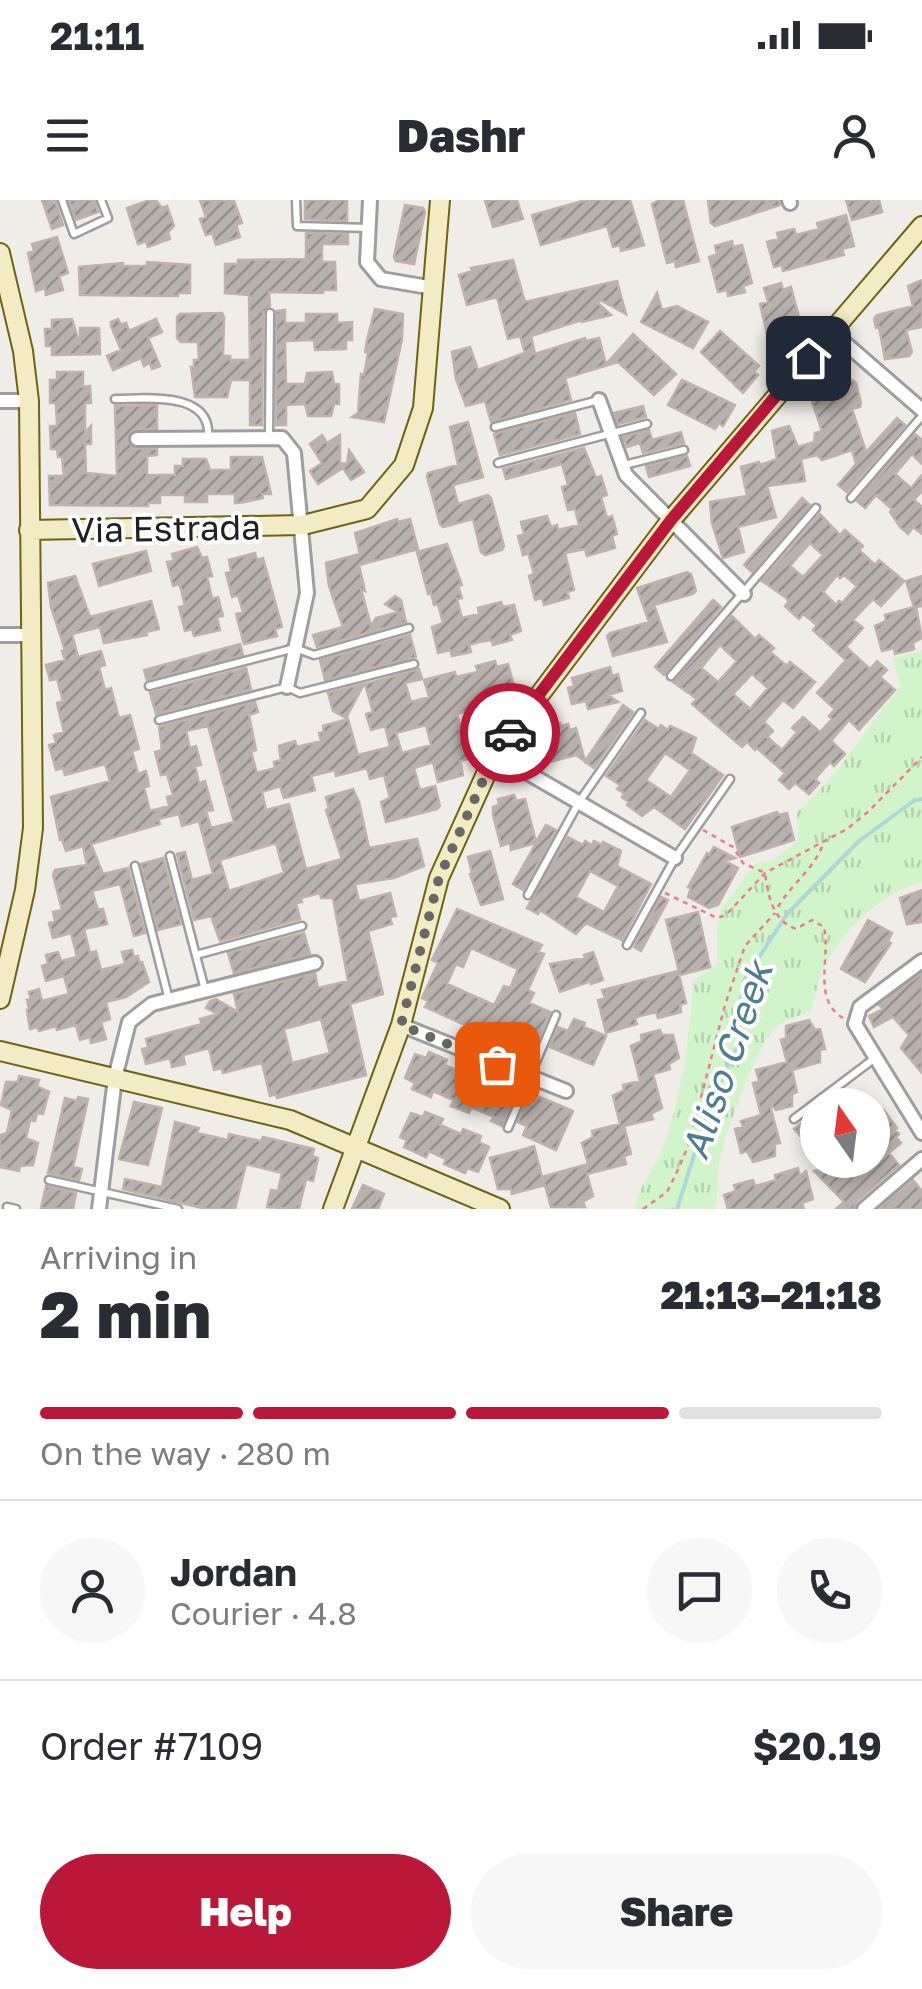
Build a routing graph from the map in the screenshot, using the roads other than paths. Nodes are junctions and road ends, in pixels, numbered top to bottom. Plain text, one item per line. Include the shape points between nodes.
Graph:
1 (62, 200) edge
2 (101, 200) edge
3 (296, 200) edge
4 (370, 200) edge
5 (440, 200) edge
6 (922, 226) edge
7 (369, 228) junction
8 (0, 252) edge
9 (434, 288) junction
10 (270, 314) dead end
11 (831, 331) junction
12 (115, 399) dead end
13 (600, 400) joint
14 (29, 401) junction
15 (0, 402) edge
16 (922, 413) edge
17 (646, 424) dead end
18 (495, 427) dead end
19 (611, 432) junction
20 (208, 438) junction
21 (270, 438) junction
22 (136, 439) dead end
23 (684, 450) dead end
24 (498, 462) dead end
25 (623, 465) junction
26 (851, 498) dead end
27 (816, 508) dead end
28 (671, 520) junction
29 (302, 525) junction
30 (29, 530) junction
31 (744, 594) junction
32 (410, 628) dead end
33 (0, 635) edge
34 (31, 635) junction
35 (295, 648) junction
36 (414, 664) dead end
37 (671, 676) dead end
38 (149, 686) dead end
39 (287, 688) junction
40 (641, 713) dead end
41 (159, 720) dead end
42 (495, 754) junction
43 (730, 779) dead end
44 (579, 802) junction
45 (170, 856) dead end
46 (676, 858) junction
47 (135, 866) dead end
48 (528, 896) dead end
49 (302, 926) dead end
50 (627, 945) dead end
51 (196, 955) junction
52 (922, 961) edge
53 (315, 963) dead end
54 (206, 991) junction
55 (0, 999) edge
56 (168, 1000) junction
57 (556, 1014) dead end
58 (401, 1025) junction
59 (0, 1051) edge
60 (876, 1058) junction
61 (529, 1076) junction
62 (115, 1078) junction
63 (566, 1091) dead end
64 (917, 1113) edge
65 (794, 1118) dead end
66 (508, 1128) dead end
67 (922, 1133) edge
68 (355, 1146) junction
69 (922, 1159) edge
70 (49, 1180) dead end
71 (101, 1192) junction
72 (7, 1207) edge
73 (16, 1209) edge
74 (99, 1209) edge
75 (178, 1209) edge
76 (333, 1209) edge
77 (500, 1209) edge
78 (864, 1209) edge

1 - 2 lane via 74,234 108,218
3 - 7 lane via 298,226
4 - 7 street
5 - 9 street, Via Estrada
6 - 11 street
7 - 9 street via 367,262 382,280
8 - 14 street
9 - 29 street, Via Estrada via 424,408 404,465 366,509
10 - 21 lane
11 - 16 street
11 - 28 street
12 - 20 lane via 170,398 193,406 209,428
13 - 18 lane
13 - 19 street
14 - 15 street
14 - 30 street
16 - 26 lane
17 - 19 lane
19 - 24 lane
19 - 25 street
20 - 21 street
20 - 22 street
21 - 29 street, Via Estrada via 282,438 294,452
23 - 25 lane
25 - 28 street
27 - 31 lane
28 - 31 street
28 - 42 street
29 - 30 street, Via Estrada
29 - 35 street, Via Estrada via 307,593
30 - 34 street
31 - 37 lane
32 - 35 lane via 314,654
33 - 34 street
34 - 55 street via 34,828
35 - 38 lane
35 - 39 street, Via Estrada
36 - 39 lane via 300,693
39 - 41 lane
40 - 44 lane
42 - 44 street
42 - 58 street via 439,878
43 - 46 lane
44 - 46 street
44 - 48 lane
45 - 51 lane
46 - 50 lane
47 - 56 lane
49 - 51 lane
51 - 54 lane
52 - 60 street via 860,1007 855,1024
53 - 54 street
54 - 56 street
56 - 62 street via 129,1022
57 - 61 lane
58 - 61 street
58 - 68 street
59 - 62 street
60 - 64 street
60 - 65 lane
61 - 63 street
61 - 66 lane
62 - 68 street via 264,1112
62 - 71 street
64 - 67 street
68 - 76 street
68 - 77 street
69 - 78 street
70 - 71 lane
71 - 74 street
71 - 75 lane
72 - 73 lane

